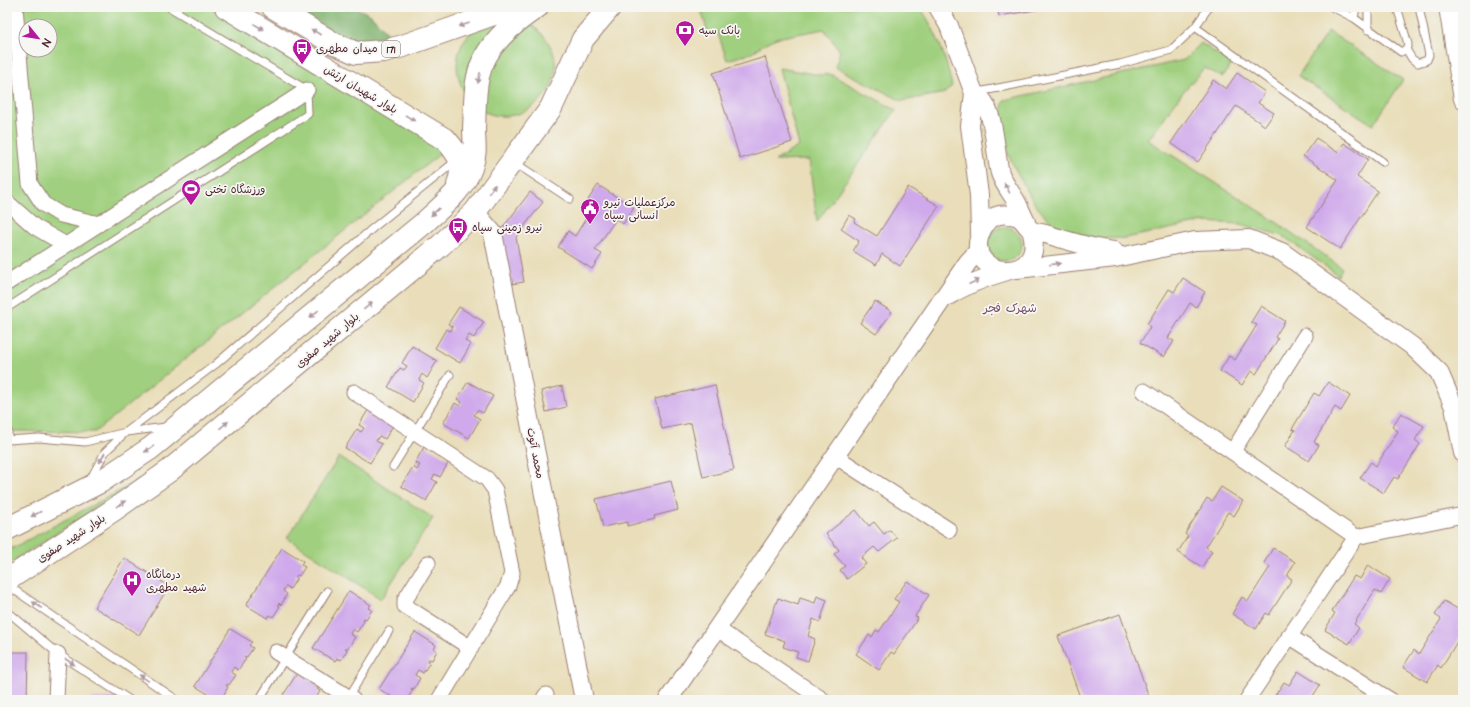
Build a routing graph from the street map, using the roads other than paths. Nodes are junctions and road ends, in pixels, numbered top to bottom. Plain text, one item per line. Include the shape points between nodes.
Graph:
1 (14, 7) edge
2 (169, 7) edge
3 (226, 7) edge
4 (273, 7) edge
5 (514, 7) edge
6 (537, 7) edge
7 (610, 7) edge
8 (938, 7) edge
9 (1209, 7) edge
10 (1332, 7) edge
11 (1356, 7) edge
12 (1368, 7) edge
13 (1397, 7) edge
14 (1420, 7) edge
15 (1448, 7) edge
16 (1354, 18) junction
17 (1196, 27) junction
18 (1368, 30) junction
19 (1406, 49) junction
20 (307, 90) junction
21 (974, 93) junction
22 (1463, 99) edge
23 (459, 159) junction
24 (513, 162) junction
25 (1383, 162) dead end
26 (455, 193) junction
27 (570, 199) dead end
28 (8, 203) edge
29 (475, 212) junction
30 (98, 224) junction
31 (1029, 226) junction
32 (980, 232) junction
33 (66, 245) junction
34 (979, 250) junction
35 (1138, 253) junction
36 (1012, 270) junction
37 (7, 283) edge
38 (944, 299) junction
39 (7, 308) edge
40 (1305, 336) dead end
41 (450, 376) dead end
42 (1144, 391) dead end
43 (354, 392) dead end
44 (178, 426) junction
45 (8, 431) edge
46 (126, 432) junction
47 (415, 432) junction
48 (8, 440) edge
49 (1233, 452) junction
50 (1463, 453) edge
51 (835, 456) junction
52 (393, 467) dead end
53 (86, 489) junction
54 (1463, 515) edge
55 (7, 529) edge
56 (949, 530) dead end
57 (1356, 536) junction
58 (428, 563) dead end
59 (7, 580) edge
60 (7, 584) edge
61 (326, 591) dead end
62 (7, 611) edge
63 (716, 628) junction
64 (389, 631) dead end
65 (1289, 636) junction
66 (472, 648) junction
67 (58, 654) junction
68 (281, 654) junction
69 (349, 699) edge
70 (56, 700) edge
71 (130, 700) edge
72 (177, 700) edge
73 (259, 700) edge
74 (439, 700) edge
75 (584, 700) edge
76 (668, 700) edge
77 (823, 700) edge
78 (1247, 700) edge
79 (1390, 700) edge

1 - 30 street via 30,184 43,204 61,215
2 - 20 lane
3 -> 23 main road, بلوار شهیدان ارتش via 446,140
5 -> 4 main road, 171 via 384,52 356,53 333,43
6 -> 26 main road via 513,23 490,50 478,77 474,131 476,152 470,170
7 - 24 main road, بلوار شهید صفوی via 583,39 551,108
8 - 21 street via 949,26
9 - 17 lane
10 - 16 lane
11 - 16 lane
12 - 18 lane
13 - 19 lane via 1408,44
14 - 19 lane via 1429,54 1427,60 1418,62 1412,59
15 - 22 street
16 - 18 lane
17 - 21 lane via 1171,50 1120,64
17 - 25 lane
18 - 19 lane via 1401,52
20 - 30 street
20 - 39 lane via 308,114
31 -> 21 street via 1007,190 1000,173 989,110 981,96
21 - 32 street via 970,126 979,195
23 - 26 main road via 462,170
23 - 46 lane via 373,228 216,364
24 - 27 lane
29 -> 24 main road, بلوار شهید صفوی
26 -> 44 main road via 424,223
28 - 33 street via 35,227
59 -> 29 main road, بلوار شهید صفوی via 169,471 441,246
29 - 75 street, محمد آتوت via 493,233
30 - 33 street
31 - 32 street via 1019,217 1000,215 985,224
31 - 35 street via 1088,248
31 - 36 street via 1034,238 1031,257 1025,264
32 - 34 street
33 - 37 street
34 - 36 street via 990,266 998,270
34 - 38 street
36 -> 35 street
35 - 50 street via 1195,242 1249,239 1282,252 1412,346 1439,372 1454,408
38 -> 36 street via 984,277
38 - 51 street
40 - 49 street
41 - 47 lane
42 - 49 street
43 - 47 street
44 - 46 lane
44 -> 53 main road via 151,448
45 - 48 lane
46 - 48 lane via 85,442 39,438
46 -> 53 lane via 105,452
47 - 52 lane
47 - 66 street via 487,479 495,490 512,573 508,586
49 - 57 street
51 - 56 street
51 - 63 street
53 -> 55 main road
54 - 57 street
57 - 65 street
58 - 66 street via 405,600 404,606
72 -> 60 lane
61 - 68 lane
62 - 67 lane
63 - 76 street
63 - 77 street
64 - 69 lane
65 - 78 street
65 - 79 street
66 - 74 street
67 - 70 street
67 -> 71 lane
68 - 69 street
68 - 73 lane

